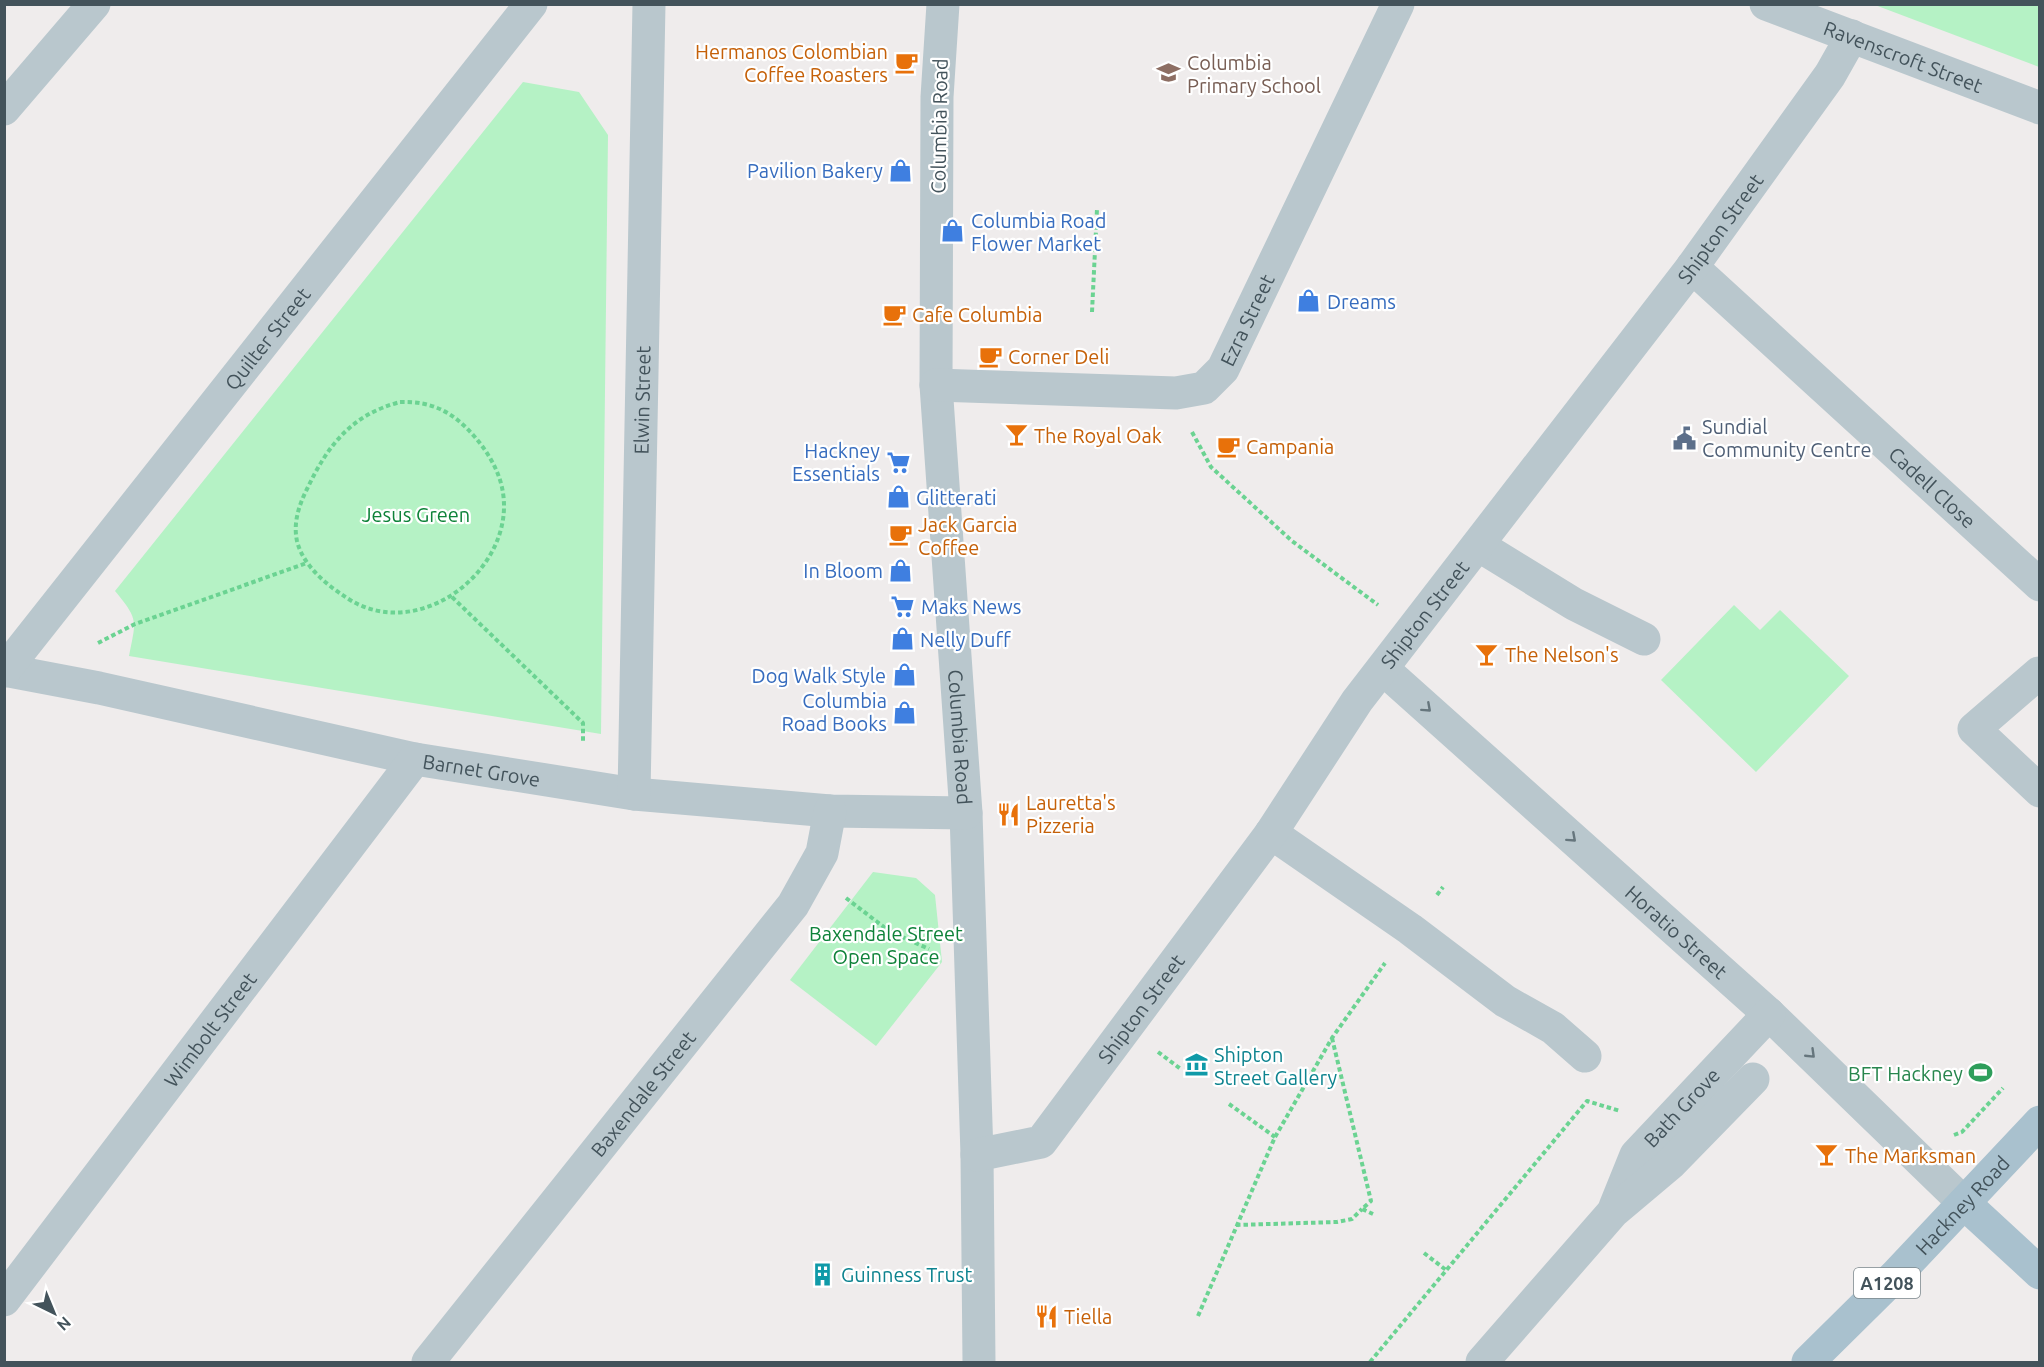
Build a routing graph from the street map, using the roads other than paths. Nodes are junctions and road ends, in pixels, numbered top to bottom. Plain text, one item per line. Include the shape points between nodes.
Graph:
1 (94, 4) edge
2 (531, 4) edge
3 (649, 4) edge
4 (943, 4) edge
5 (1398, 4) edge
6 (1766, 4) edge
7 (1852, 36) junction
8 (2040, 108) edge
9 (4, 109) edge
10 (1692, 267) junction
11 (936, 385) junction
12 (1478, 545) junction
13 (2040, 585) edge
14 (1644, 639) dead end
15 (1383, 669) junction
16 (5, 671) edge
17 (2039, 673) edge
18 (415, 759) junction
19 (2040, 791) edge
20 (634, 794) junction
21 (830, 811) junction
22 (966, 813) junction
23 (1271, 833) junction
24 (1769, 1014) junction
25 (1586, 1056) dead end
26 (1753, 1079) dead end
27 (2040, 1122) edge
28 (977, 1155) junction
29 (1964, 1203) junction
30 (1613, 1212) junction
31 (2040, 1273) edge
32 (4, 1300) edge
33 (428, 1362) edge
34 (979, 1362) edge
35 (1482, 1362) edge
36 (1808, 1362) edge

1 - 9 street
2 - 16 street, Quilter Street
3 - 20 street, Elwin Street
4 - 11 street, Columbia Road via 937,97
5 - 11 street, Ezra Street via 1223,369 1204,388 1176,393
6 - 7 street, Ravenscroft Street
7 - 8 street, Ravenscroft Street
7 - 10 street, Shipton Street via 1830,75
10 - 12 street, Shipton Street
10 - 13 street, Cadell Close
11 - 22 street, Columbia Road
12 - 14 street via 1574,604
12 - 15 street, Shipton Street
15 - 23 street, Shipton Street via 1357,701
15 -> 24 street, Horatio Street
16 - 18 street, Barnet Grove via 99,688
17 - 19 street via 1974,729
18 - 20 street, Barnet Grove
18 - 32 street, Wimbolt Street
20 - 21 street, Barnet Grove
21 - 22 street, Barnet Grove
21 - 33 street, Baxendale Street via 822,854 793,905
22 - 28 street, Columbia Road
23 - 25 street via 1410,929 1505,1001 1553,1028
23 - 28 street, Shipton Street via 1041,1142
24 -> 29 street, Horatio Street
24 - 30 street, Bath Grove via 1636,1155
26 - 30 street, Bath Grove via 1670,1164
27 - 29 main road, Hackney Road / A1208
28 - 34 street, Columbia Road
29 - 31 main road
29 - 36 main road, Hackney Road / A1208
30 - 35 street, Bath Grove

